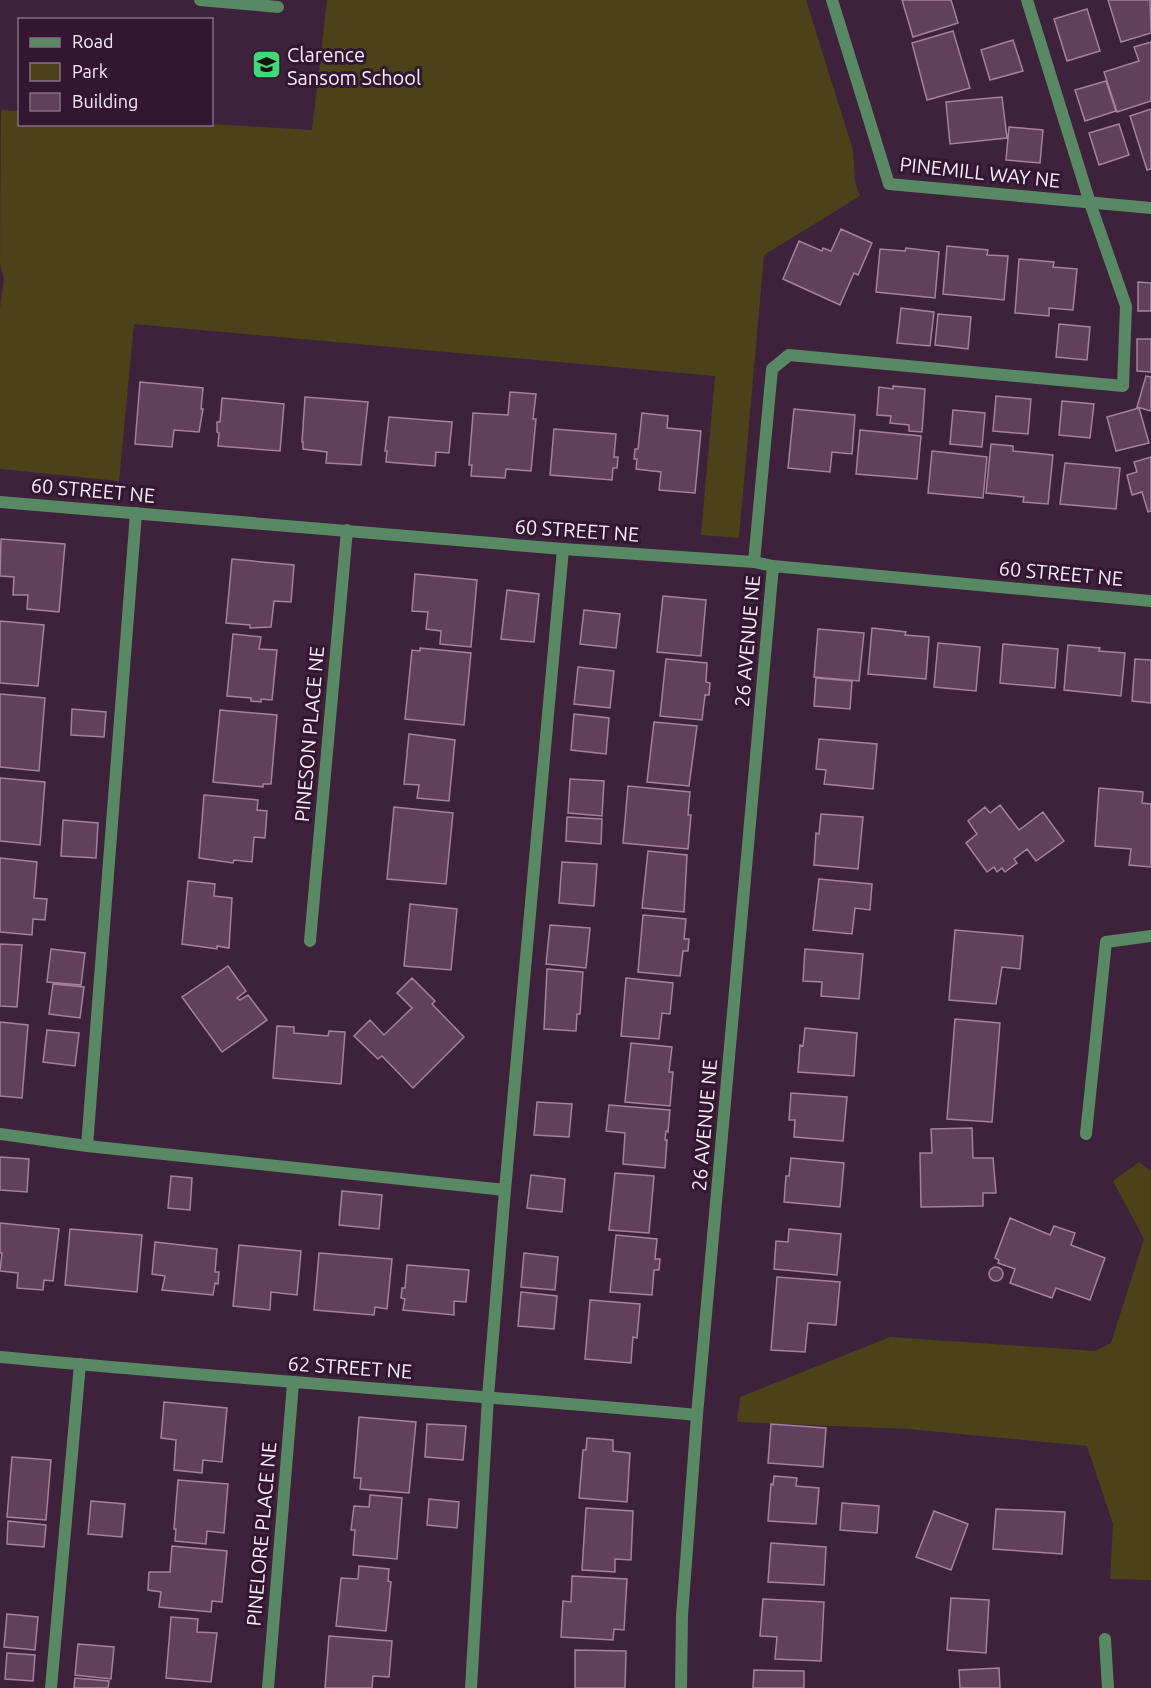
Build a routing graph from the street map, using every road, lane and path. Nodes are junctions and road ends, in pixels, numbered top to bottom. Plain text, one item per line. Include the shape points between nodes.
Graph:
1 (200, 0) edge
2 (832, 0) edge
3 (1027, 0) edge
4 (278, 7) dead end
5 (1090, 203) junction
6 (1151, 208) edge
7 (0, 502) edge
8 (136, 513) junction
9 (347, 530) junction
10 (563, 549) junction
11 (753, 562) junction
12 (773, 566) junction
13 (1151, 601) edge
14 (1151, 936) edge
15 (310, 941) dead end
16 (0, 1134) edge
17 (1086, 1134) dead end
18 (87, 1146) junction
19 (505, 1190) junction
20 (0, 1357) edge
21 (80, 1364) junction
22 (293, 1383) junction
23 (488, 1396) junction
24 (697, 1415) junction
25 (1105, 1639) dead end
26 (51, 1688) edge
27 (268, 1688) edge
28 (471, 1688) edge
29 (681, 1688) edge
30 (1108, 1688) edge

1 - 4 street
2 - 5 street, PINEMILL WAY NE via 889,184
3 - 5 street
5 - 6 street, PINEMILL WAY NE
5 - 11 street via 1126,306 1123,386 789,356 772,369
7 - 8 street, 60 STREET NE
8 - 9 street, 60 STREET NE
8 - 18 street
9 - 10 street, 60 STREET NE
9 - 15 street, PINESON PLACE NE
10 - 11 street, 60 STREET NE
10 - 19 street
11 - 12 street, 60 STREET NE
12 - 13 street, 60 STREET NE
12 - 24 street, 26 AVENUE NE
14 - 17 street via 1106,942
16 - 18 street
18 - 19 street
19 - 23 street
20 - 21 street, 62 STREET NE
21 - 22 street, 62 STREET NE
21 - 26 street
22 - 23 street, 62 STREET NE
22 - 27 street, PINELORE PLACE NE
23 - 24 street, 62 STREET NE
23 - 28 street
24 - 29 street, 26 AVENUE NE via 682,1616
25 - 30 street

